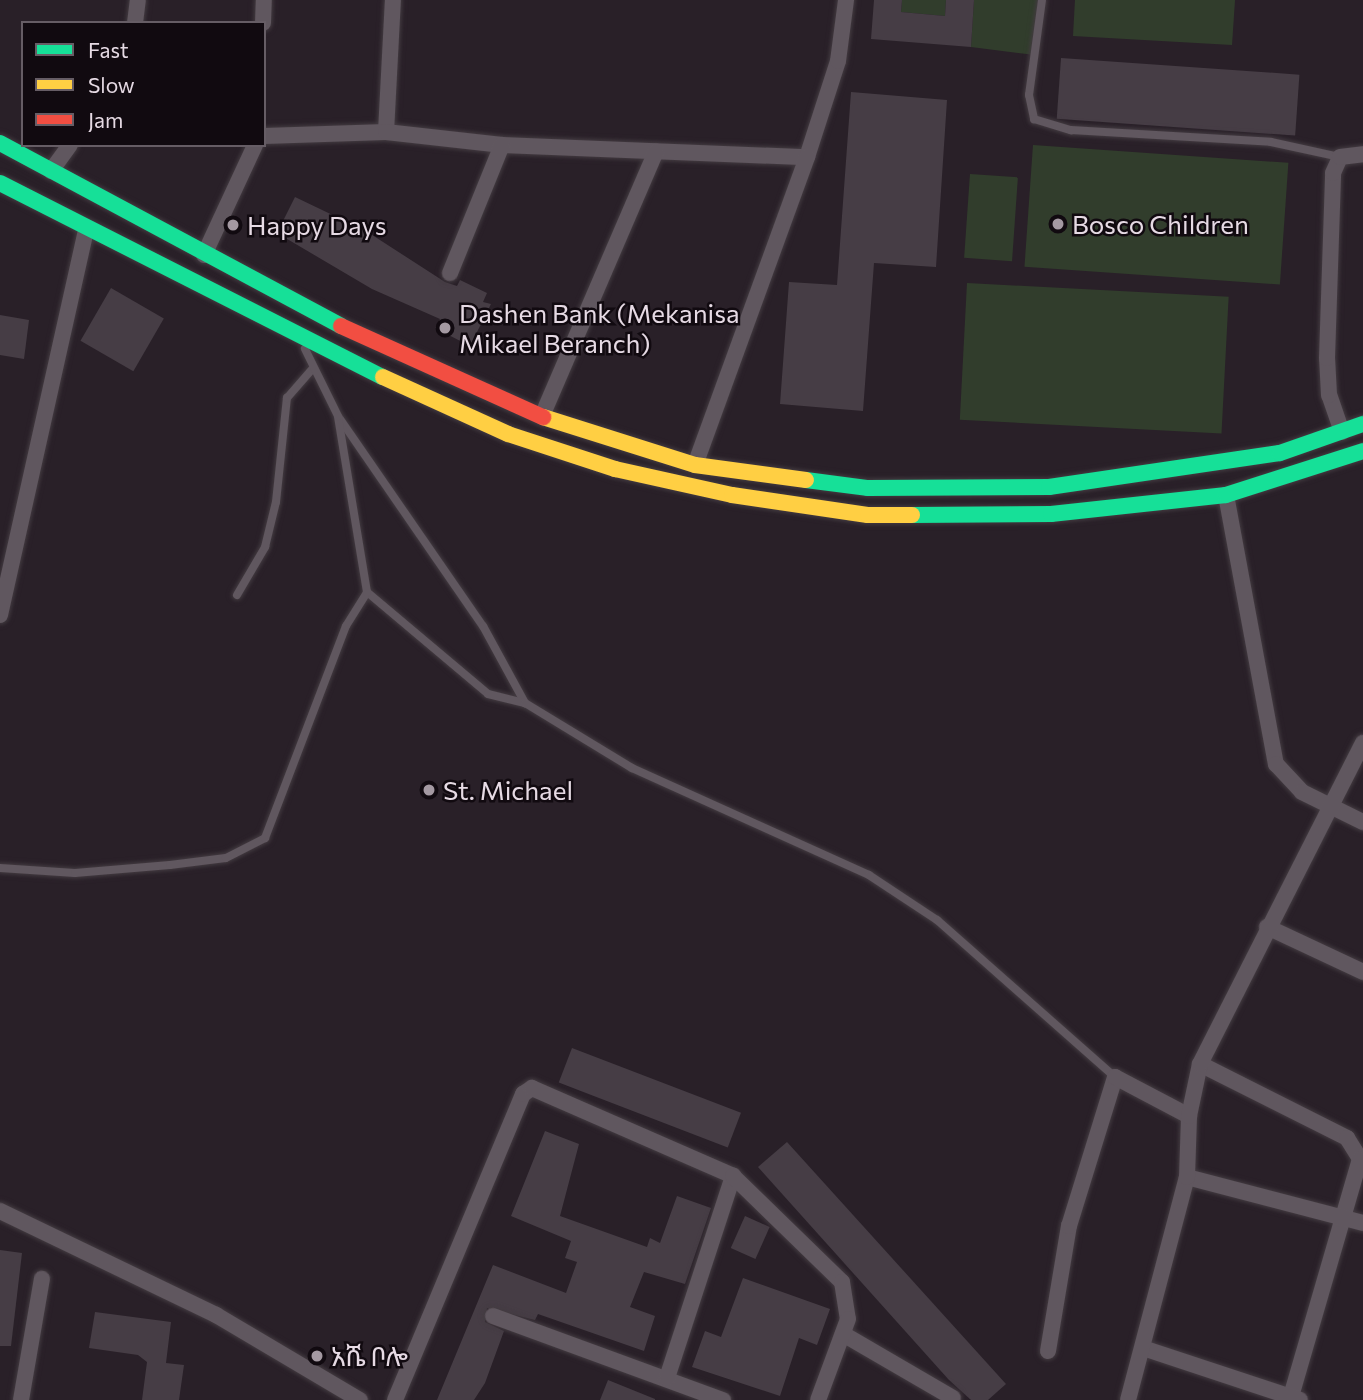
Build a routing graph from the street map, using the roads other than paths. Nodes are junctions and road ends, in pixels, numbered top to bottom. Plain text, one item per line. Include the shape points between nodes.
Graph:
1 (138, 0) edge
2 (264, 0) edge
3 (393, 0) edge
4 (846, 0) edge
5 (1042, 0) edge
6 (135, 21) edge
7 (263, 21) edge
8 (386, 132) junction
9 (266, 136) edge
10 (0, 144) edge
11 (502, 145) junction
12 (68, 147) edge
13 (254, 147) edge
14 (656, 151) junction
15 (1363, 154) edge
16 (807, 157) junction
17 (1340, 157) junction
18 (51, 170) junction
19 (0, 183) edge
20 (86, 231) junction
21 (204, 255) junction
22 (450, 273) dead end
23 (301, 340) junction
24 (313, 368) junction
25 (338, 416) junction
26 (542, 416) junction
27 (1363, 424) edge
28 (1342, 432) junction
29 (621, 441) junction
30 (1363, 451) edge
31 (695, 465) junction
32 (615, 469) junction
33 (1226, 495) junction
34 (367, 592) junction
35 (237, 595) dead end
36 (0, 615) edge
37 (525, 703) junction
38 (1363, 743) edge
39 (1332, 810) junction
40 (1363, 822) edge
41 (0, 868) edge
42 (1267, 927) junction
43 (1363, 972) edge
44 (1200, 1064) junction
45 (1115, 1077) junction
46 (1189, 1116) junction
47 (733, 1176) junction
48 (1187, 1177) junction
49 (0, 1211) edge
50 (1343, 1219) junction
51 (1363, 1223) edge
52 (42, 1279) dead end
53 (493, 1316) dead end
54 (843, 1334) junction
55 (1146, 1349) junction
56 (1048, 1351) dead end
57 (667, 1378) junction
58 (953, 1398) dead end
59 (1296, 1399) edge
60 (21, 1400) edge
61 (360, 1400) edge
62 (395, 1400) edge
63 (723, 1400) edge
64 (818, 1400) edge
65 (1128, 1400) edge

1 - 6 street
2 - 7 street
3 - 8 street
4 - 16 street via 838,61
5 - 17 lane via 1029,95 1034,120 1071,130 1271,142
8 - 9 street
8 - 11 street
10 - 18 main road
11 - 14 street
11 - 22 street
12 - 18 street
13 - 21 street
14 - 16 street
14 - 26 street
15 - 17 street
16 - 31 street
17 - 28 street via 1333,173 1327,358 1329,395
18 - 21 main road
19 - 20 main road
20 - 23 main road
20 - 36 street
21 - 26 main road via 390,352
23 - 24 lane
23 - 32 main road via 508,434
24 - 25 lane
24 - 35 lane via 287,398 274,513 259,559
25 - 34 lane
25 - 37 lane via 372,474 482,626
26 - 29 main road
27 - 28 main road
28 - 31 main road via 1280,453 1166,475 1049,487 868,488
29 - 31 main road
29 - 32 main road
30 - 33 main road
32 - 33 main road via 867,515 1051,514
33 - 39 street via 1276,764 1302,792
34 - 37 lane via 488,694
34 - 41 lane via 346,626 265,838 249,850 75,873
37 - 45 lane via 632,768 869,875 937,920
38 - 39 street
39 - 40 street
39 - 42 street
42 - 43 street
42 - 44 street
44 - 46 street
44 - 50 street via 1347,1138 1360,1159
45 - 46 street
45 - 56 street via 1069,1226
46 - 48 street
47 - 54 street via 842,1282 850,1301
47 - 57 street
47 - 62 street via 532,1088 523,1094
48 - 50 street
48 - 55 street
49 - 61 street via 216,1314
50 - 51 street
50 - 59 street
52 - 60 street
53 - 57 street
54 - 58 street
54 - 64 street
55 - 59 street
55 - 65 street
57 - 63 street

